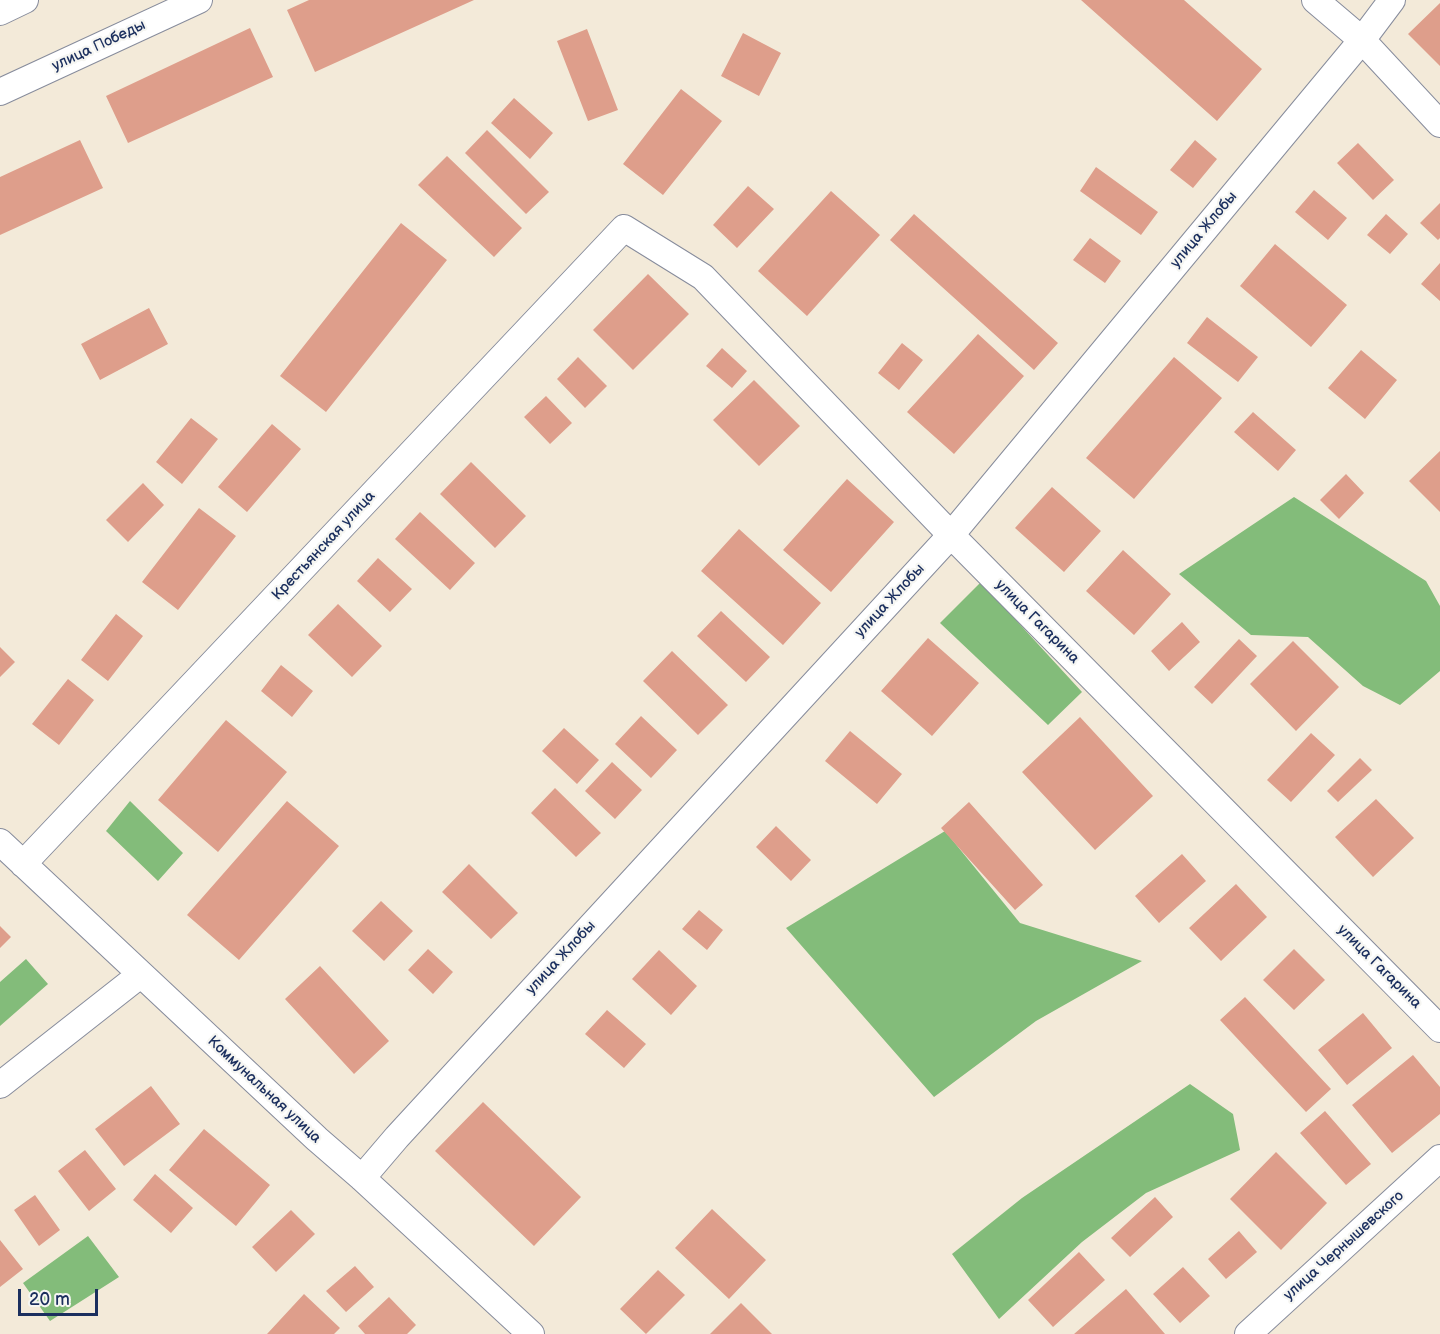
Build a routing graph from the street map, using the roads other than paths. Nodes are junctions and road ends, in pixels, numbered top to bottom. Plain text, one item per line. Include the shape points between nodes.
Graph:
1 (25, 0) edge
2 (199, 0) edge
3 (1315, 0) edge
4 (1392, 0) edge
5 (0, 12) edge
6 (1362, 40) junction
7 (0, 92) edge
8 (1440, 124) edge
9 (624, 228) joint
10 (951, 535) junction
11 (0, 842) edge
12 (23, 864) junction
13 (140, 975) junction
14 (1440, 1029) edge
15 (0, 1084) edge
16 (1440, 1158) edge
17 (362, 1178) junction
18 (531, 1334) edge
19 (1248, 1334) edge

1 - 5 street
2 - 7 street, улица Победы
3 - 6 street
4 - 6 street, улица Жлобы
6 - 8 street
6 - 10 street, улица Жлобы
9 - 10 street, улица Гагарина via 703,277
9 - 12 street, Крестьянская улица
10 - 14 street, улица Гагарина
10 - 17 street, улица Жлобы
11 - 12 street, Коммунальная улица
12 - 13 street, Коммунальная улица
13 - 15 street
13 - 17 street, Коммунальная улица
16 - 19 street, улица Чернышевского
17 - 18 street, Коммунальная улица

